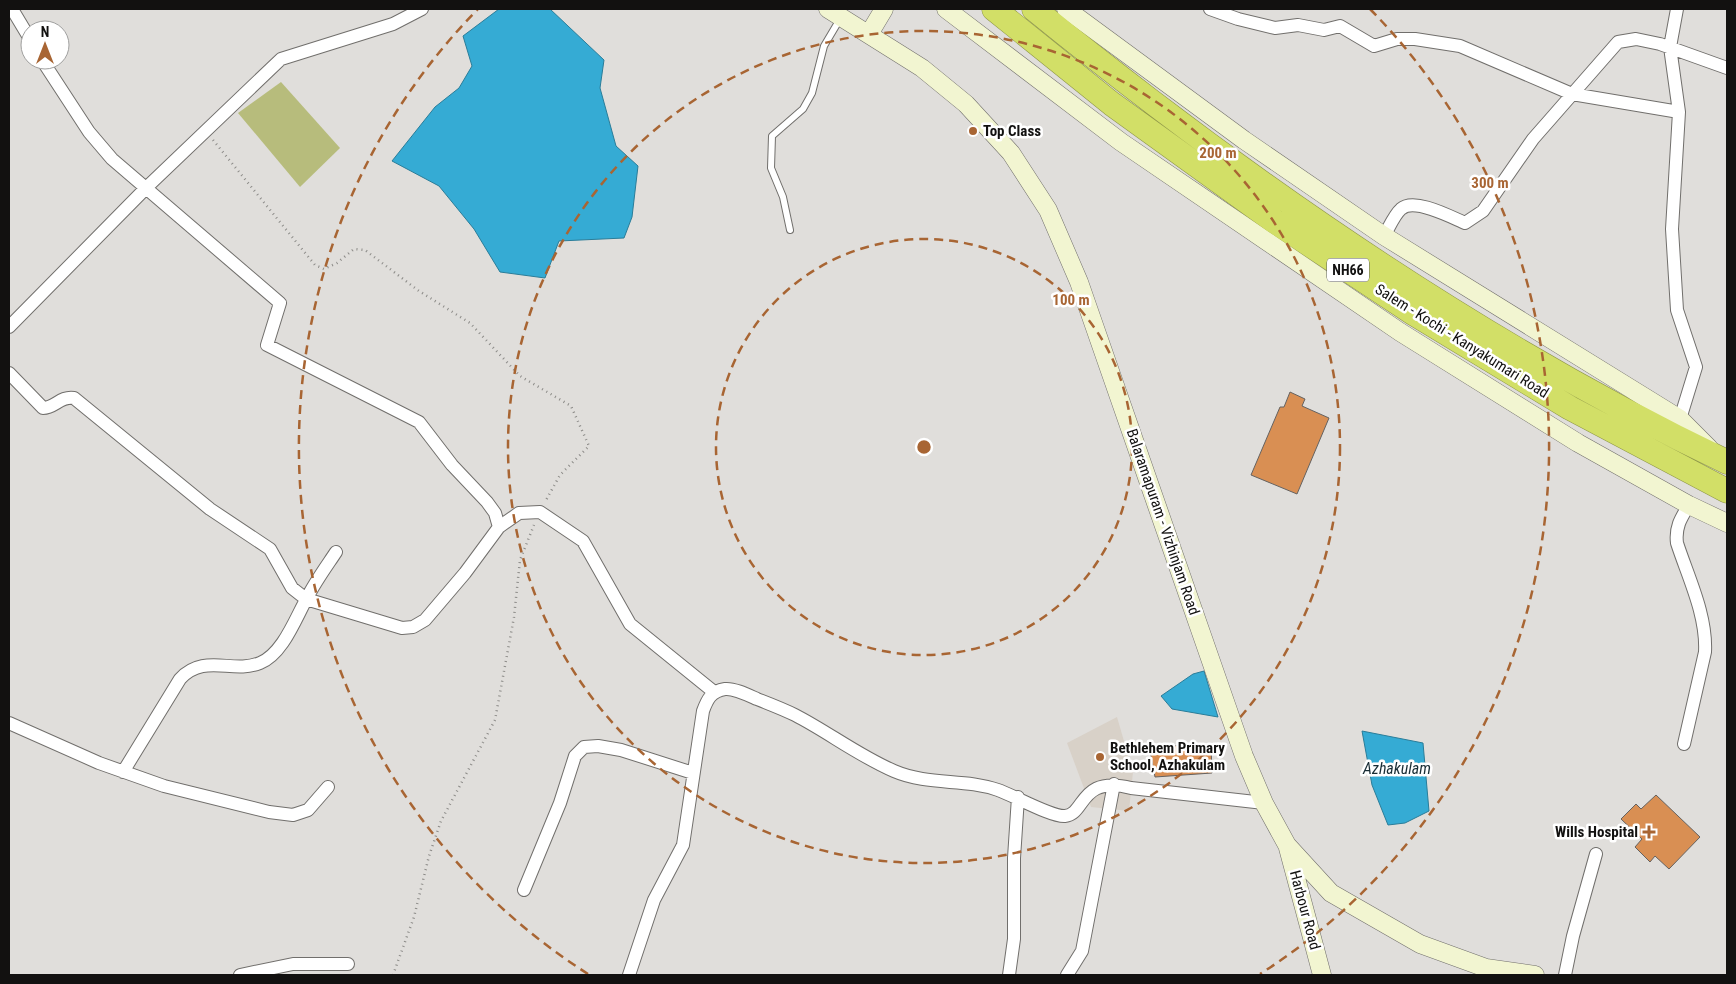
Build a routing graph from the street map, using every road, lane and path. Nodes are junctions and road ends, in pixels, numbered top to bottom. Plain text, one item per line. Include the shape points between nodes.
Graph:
1 (12, 9) edge
2 (422, 9) edge
3 (884, 9) edge
4 (946, 9) edge
5 (994, 9) edge
6 (1034, 9) edge
7 (1066, 9) edge
8 (1210, 9) edge
9 (1677, 9) edge
10 (834, 13) edge
11 (20, 22) edge
12 (869, 34) junction
13 (1670, 48) junction
14 (1727, 68) edge
15 (49, 70) edge
16 (1572, 94) junction
17 (1679, 112) junction
18 (205, 131) junction
19 (147, 187) junction
20 (790, 230) dead end
21 (1384, 236) junction
22 (9, 327) edge
23 (9, 373) edge
24 (1680, 419) junction
25 (1723, 460) edge
26 (1727, 491) edge
27 (1689, 505) junction
28 (540, 512) junction
29 (1727, 523) edge
30 (499, 527) junction
31 (336, 552) dead end
32 (306, 599) junction
33 (714, 692) junction
34 (9, 723) edge
35 (1684, 744) dead end
36 (123, 772) junction
37 (693, 773) junction
38 (1114, 784) junction
39 (328, 787) dead end
40 (1018, 797) junction
41 (1264, 803) junction
42 (1287, 845) junction
43 (1596, 854) dead end
44 (524, 890) dead end
45 (348, 964) dead end
46 (240, 975) edge
47 (393, 975) edge
48 (629, 975) edge
49 (1009, 975) edge
50 (1067, 975) edge
51 (1322, 975) edge
52 (1535, 975) edge
53 (1565, 975) edge

1 - 11 street
2 - 18 street via 393,24 281,60
3 - 12 street
4 - 27 street via 1121,142 1400,332 1578,443
5 - 26 highway, Salem - Kochi - Kanyakumari Road / NH66 via 1112,104 1290,232 1413,313 1570,408
6 - 25 highway, Salem - Kochi - Kanyakumari Road / NH66 via 1126,83 1287,201 1418,287 1582,387
7 - 21 street via 1244,140
8 - 16 street via 1275,28 1298,25 1324,30 1340,26 1374,46 1397,39 1460,46
9 - 13 street
10 - 12 street, Balaramapuram - Vizhinjam Road
10 - 20 lane via 812,93 803,109 772,136 771,168 783,197
12 - 41 street, Balaramapuram - Vizhinjam Road via 922,68 966,104 1011,153 1048,210 1079,282 1244,756
13 - 14 street
13 - 16 street via 1636,39 1618,42
13 - 17 street
15 - 19 street via 89,132 112,159
16 - 17 street
16 - 21 street via 1473,218 1465,223 1412,204 1401,208
17 - 24 street via 1672,229 1676,310 1696,367
18 - 19 street
18 - 28 path via 315,265 324,269 354,249 365,250 419,291 470,323 520,376 571,406 589,446 560,475
19 - 22 street
19 - 30 street via 280,303 267,345 419,422 452,465 487,502
21 - 24 street
23 - 32 street via 42,408 50,408 61,399 74,398 210,509 270,549 292,588
24 - 25 street
27 - 29 street
27 - 35 street via 1678,523 1676,543 1706,637
28 - 30 street via 519,513
28 - 33 street via 583,541 630,624
28 - 47 path via 520,560 514,616 495,720 441,821 414,917
30 - 32 street via 466,573 425,620 413,627 402,628
31 - 32 street
32 - 36 street via 293,627 269,657 260,663 196,666 187,671
33 - 37 street via 707,699 703,712
33 - 40 street via 726,688 794,714 894,772 936,783 965,783 995,789
34 - 36 street
36 - 39 street via 164,786 293,815 308,810
37 - 44 street via 621,750 584,747 575,756 560,803
37 - 48 street via 683,844 654,900
38 - 40 street via 1097,787 1083,798 1074,812 1064,816
38 - 41 street
38 - 50 street via 1082,951
40 - 49 street via 1014,938
41 - 42 street, Balaramapuram - Vizhinjam Road
42 - 51 street, Harbour Road
42 - 52 street, Balaramapuram - Vizhinjam Road via 1331,893 1420,944 1486,968
43 - 53 street
45 - 46 street via 293,964

